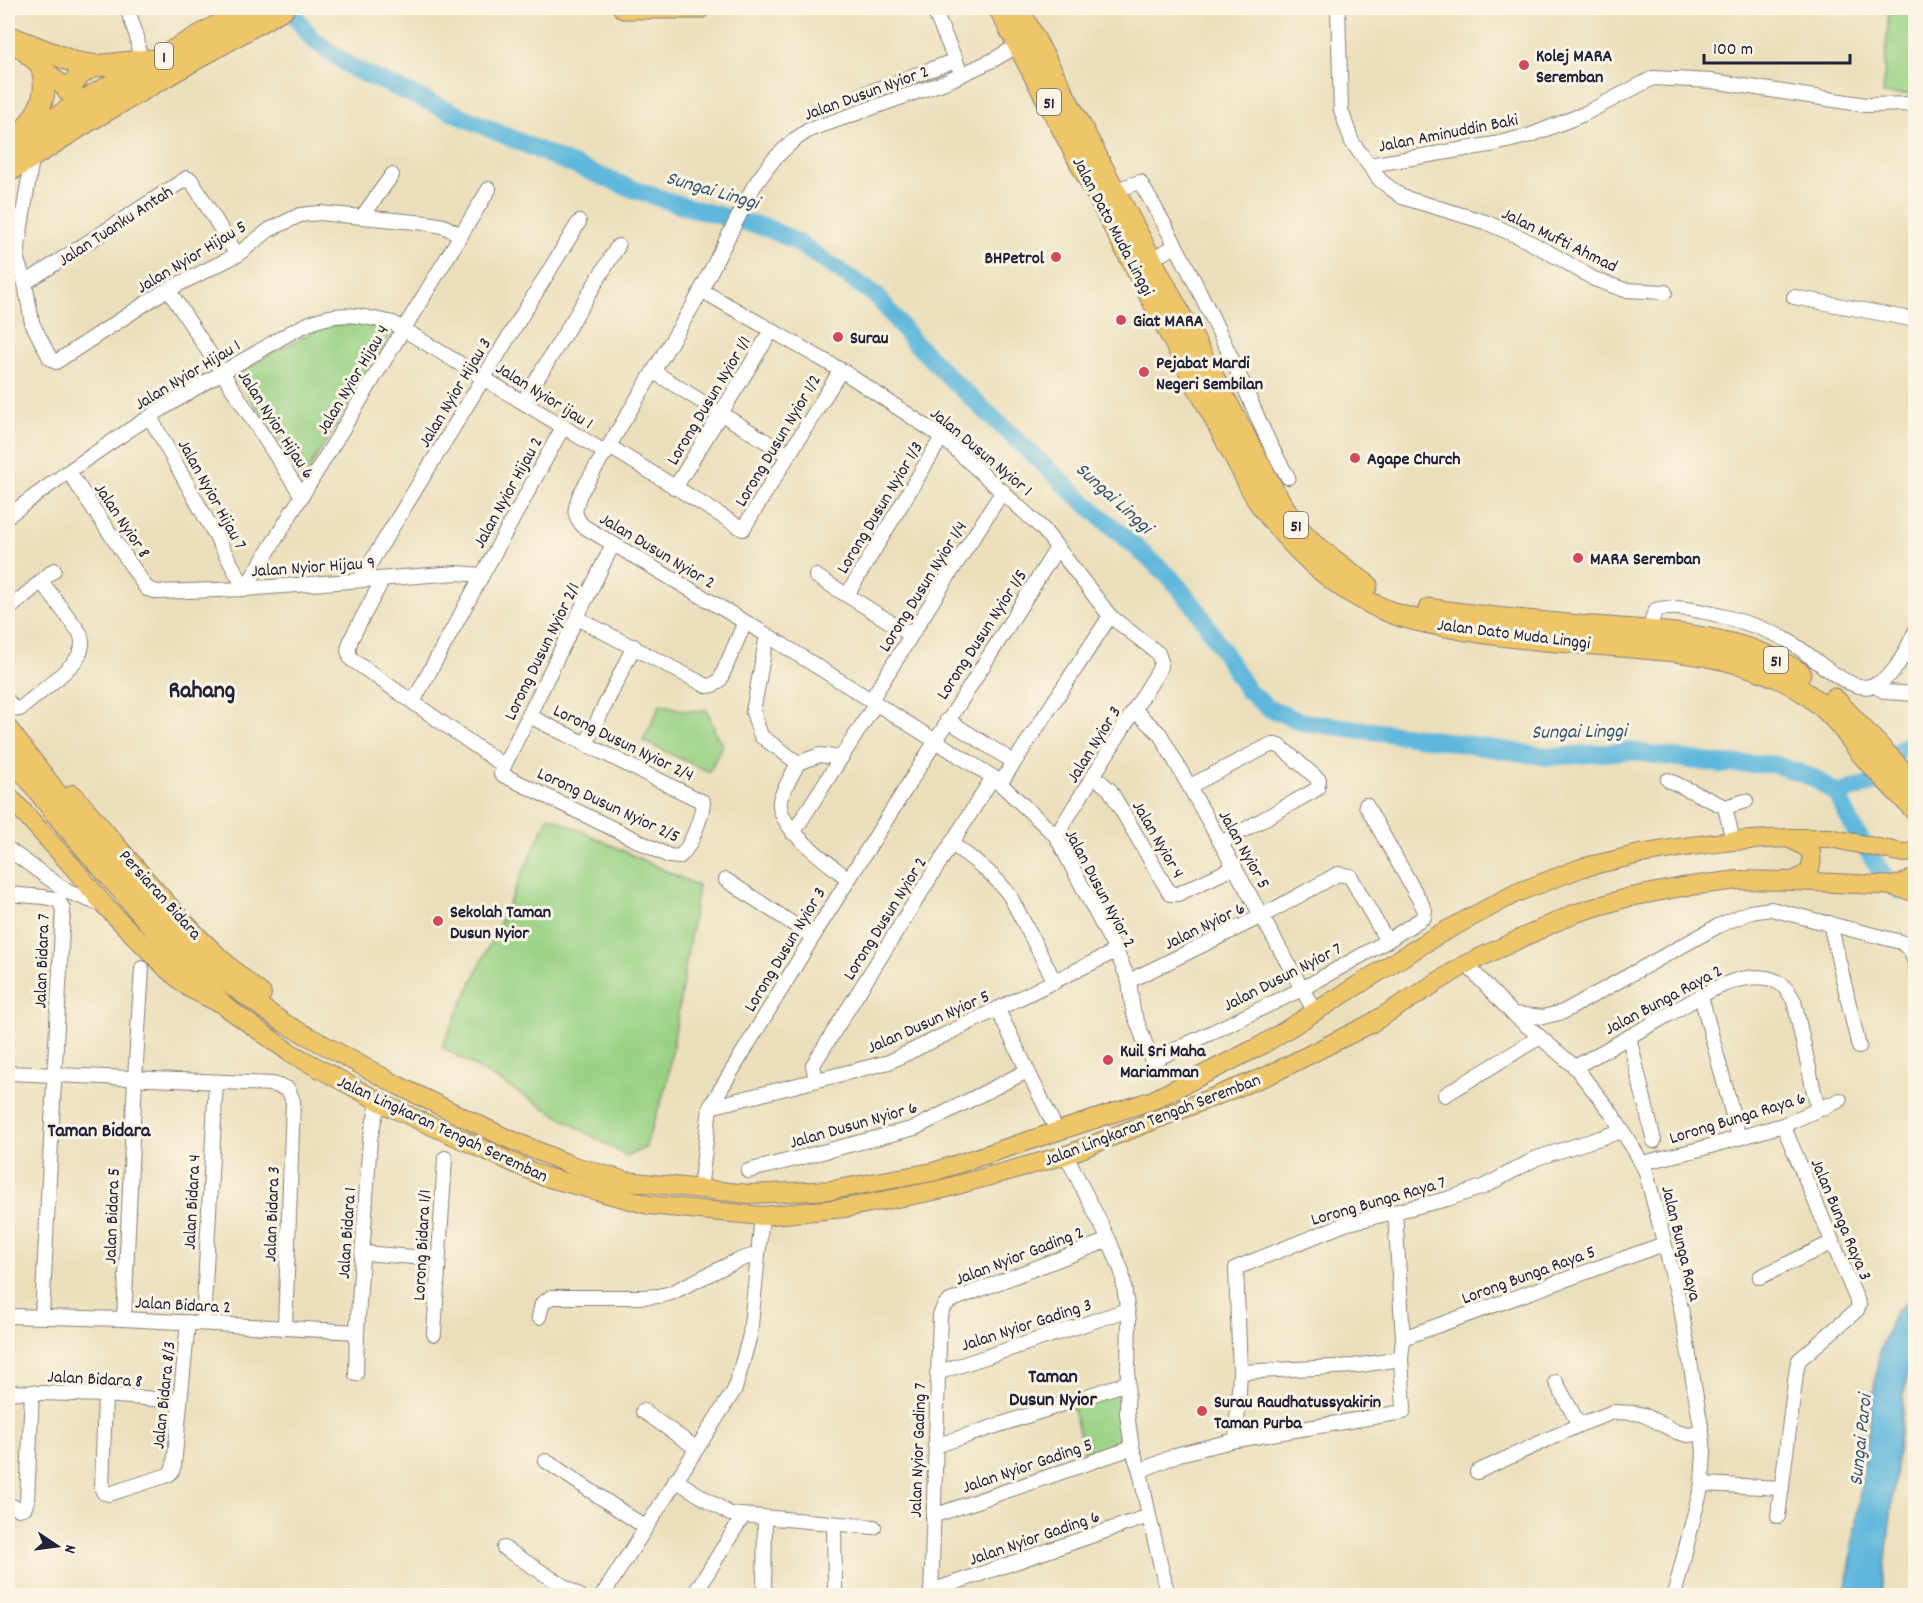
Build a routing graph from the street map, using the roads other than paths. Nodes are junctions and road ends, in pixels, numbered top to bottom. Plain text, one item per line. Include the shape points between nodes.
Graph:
1 (127, 8) edge
2 (284, 8) edge
3 (624, 8) edge
4 (699, 8) edge
5 (933, 8) edge
6 (999, 8) edge
7 (1018, 8) edge
8 (1338, 8) edge
9 (256, 14) edge
10 (8, 37) edge
11 (1019, 45) junction
12 (161, 57) junction
13 (956, 60) junction
14 (140, 62) junction
15 (96, 66) junction
16 (42, 69) junction
17 (962, 75) junction
18 (859, 96) dead end
19 (1916, 104) edge
20 (79, 105) junction
21 (10, 147) edge
22 (30, 158) junction
23 (1369, 165) junction
24 (8, 172) edge
25 (392, 175) dead end
26 (489, 189) dead end
27 (1106, 193) junction
28 (362, 217) junction
29 (579, 222) dead end
30 (461, 235) junction
31 (618, 246) dead end
32 (1176, 246) junction
33 (237, 255) junction
34 (1151, 259) junction
35 (25, 282) junction
36 (168, 289) junction
37 (701, 290) junction
38 (1665, 292) dead end
39 (1794, 297) dead end
40 (1916, 320) edge
41 (404, 329) junction
42 (772, 330) junction
43 (841, 370) junction
44 (221, 372) junction
45 (654, 372) junction
46 (484, 378) junction
47 (523, 402) junction
48 (721, 414) junction
49 (150, 417) junction
50 (562, 427) junction
51 (942, 437) junction
52 (608, 450) junction
53 (789, 455) junction
54 (69, 472) junction
55 (1288, 477) dead end
56 (675, 488) junction
57 (1003, 491) junction
58 (302, 496) junction
59 (8, 516) edge
60 (743, 530) joint
61 (613, 544) junction
62 (1057, 548) junction
63 (54, 570) dead end
64 (482, 574) junction
65 (816, 576) dead end
66 (383, 579) junction
67 (360, 580) junction
68 (41, 581) junction
69 (147, 589) joint
70 (245, 589) junction
71 (847, 595) junction
72 (10, 602) edge
73 (1110, 616) junction
74 (577, 618) junction
75 (745, 622) junction
76 (1916, 630) edge
77 (767, 635) junction
78 (911, 635) junction
79 (1649, 639) junction
80 (634, 646) junction
81 (1160, 670) joint
82 (1873, 685) junction
83 (1916, 694) edge
84 (874, 701) junction
85 (413, 702) junction
86 (10, 710) edge
87 (1135, 711) junction
88 (529, 716) junction
89 (947, 720) junction
90 (8, 728) edge
91 (935, 740) junction
92 (586, 744) junction
93 (8, 753) edge
94 (842, 758) junction
95 (1014, 762) junction
96 (798, 763) junction
97 (503, 770) junction
98 (1094, 776) junction
99 (997, 780) junction
100 (1668, 780) dead end
101 (1902, 780) edge
102 (1190, 786) junction
103 (8, 795) edge
104 (1746, 801) dead end
105 (703, 802) joint
106 (1366, 805) dead end
107 (1725, 807) junction
108 (1916, 811) edge
109 (793, 833) junction
110 (1056, 836) junction
111 (1788, 838) junction
112 (1734, 841) junction
113 (951, 843) junction
114 (1221, 843) junction
115 (8, 849) edge
116 (1916, 852) edge
117 (72, 866) junction
118 (1235, 867) junction
119 (848, 879) junction
120 (53, 880) junction
121 (726, 880) dead end
122 (1793, 881) junction
123 (1909, 885) edge
124 (8, 894) edge
125 (105, 906) junction
126 (1262, 916) junction
127 (1830, 923) junction
128 (813, 937) junction
129 (1387, 941) junction
130 (1116, 951) junction
131 (1466, 964) junction
132 (1916, 966) edge
133 (142, 968) dead end
134 (1129, 981) junction
135 (1055, 982) junction
136 (1302, 989) junction
137 (1701, 996) junction
138 (226, 1007) junction
139 (998, 1010) junction
140 (1315, 1012) junction
141 (1512, 1013) junction
142 (1540, 1037) junction
143 (1629, 1037) junction
144 (1859, 1047) dead end
145 (334, 1051) junction
146 (1152, 1061) joint
147 (1575, 1067) junction
148 (1027, 1071) junction
149 (8, 1073) edge
150 (55, 1074) junction
151 (135, 1078) junction
152 (816, 1080) junction
153 (216, 1082) junction
154 (1445, 1095) dead end
155 (1840, 1100) dead end
156 (388, 1106) junction
157 (710, 1107) junction
158 (1818, 1110) junction
159 (1783, 1125) junction
160 (1057, 1131) junction
161 (1622, 1131) junction
162 (1739, 1138) junction
163 (1654, 1140) dead end
164 (1066, 1155) junction
165 (445, 1158) dead end
166 (1642, 1163) junction
167 (748, 1171) dead end
168 (700, 1190) junction
169 (1395, 1212) junction
170 (762, 1216) junction
171 (1109, 1240) junction
172 (1833, 1242) junction
173 (1664, 1244) junction
174 (363, 1253) junction
175 (759, 1254) junction
176 (438, 1258) junction
177 (1760, 1277) dead end
178 (944, 1306) joint
179 (1127, 1310) junction
180 (8, 1316) edge
181 (42, 1316) junction
182 (539, 1317) dead end
183 (124, 1319) junction
184 (188, 1322) junction
185 (203, 1323) junction
186 (285, 1328) junction
187 (357, 1332) junction
188 (434, 1334) dead end
189 (1403, 1338) junction
190 (1401, 1359) junction
191 (1240, 1372) junction
192 (937, 1373) junction
193 (356, 1374) dead end
194 (1556, 1382) dead end
195 (1127, 1383) junction
196 (8, 1392) edge
197 (32, 1392) junction
198 (105, 1395) junction
199 (180, 1401) junction
200 (643, 1410) dead end
201 (1579, 1425) junction
202 (1702, 1433) junction
203 (1236, 1440) junction
204 (935, 1446) junction
205 (696, 1448) junction
206 (1132, 1448) junction
207 (546, 1461) dead end
208 (1140, 1470) junction
209 (1477, 1472) dead end
210 (675, 1480) junction
211 (1702, 1484) junction
212 (1782, 1488) junction
213 (8, 1504) edge
214 (743, 1516) junction
215 (933, 1516) junction
216 (1149, 1516) junction
217 (1778, 1516) dead end
218 (765, 1518) junction
219 (834, 1525) junction
220 (645, 1527) junction
221 (874, 1527) dead end
222 (504, 1548) dead end
223 (931, 1593) edge
224 (579, 1596) edge
225 (602, 1596) edge
226 (693, 1596) edge
227 (764, 1596) edge
228 (830, 1596) edge
229 (1168, 1596) edge
230 (1674, 1596) edge

1 - 14 street
2 - 9 highway, 1
3 - 4 highway
5 - 13 street
6 - 11 highway, Jalan Dato Muda Linggi / 51
7 - 27 highway, Jalan Dato Muda Linggi / 51
8 - 23 street, Jalan Mufti Ahmad via 1341,110 1352,142
9 - 12 highway, 1
9 - 20 highway, 1
10 - 15 highway via 74,62
10 - 16 main road
11 - 17 street, Jalan Dusun Nyior 2
11 - 27 highway, Jalan Dato Muda Linggi / 51
12 - 14 highway
12 - 20 highway, 1
13 - 17 street
13 - 18 street
14 - 15 highway
15 - 20 highway via 78,75
16 - 20 main road
16 - 21 highway via 45,95 32,120
17 - 37 street, Jalan Dusun Nyior 2 via 809,130 794,140 754,186
19 - 23 street, Jalan Aminuddin Baki via 1866,105 1712,81 1653,78 1584,114 1531,135
20 - 21 highway, 1
20 - 22 highway, 1
22 - 24 highway, 1
22 - 35 street via 17,260
23 - 38 street, Jalan Mufti Ahmad via 1380,180 1402,197 1485,222 1522,238 1593,279 1625,290
25 - 28 street
26 - 30 street, Jalan Nyior Hijau 4
27 - 32 street via 1140,182
27 - 34 highway, Jalan Dato Muda Linggi / 51
27 - 79 highway, Jalan Dato Muda Linggi / 51 via 1257,499 1293,546 1318,567 1366,601 1421,621 1499,636
28 - 30 street, Jalan Nyior Hijau 5 via 443,226
28 - 33 street, Jalan Nyior Hijau 5 via 300,215 269,230
29 - 46 street, Jalan Nyior Hijau 3
30 - 41 street, Jalan Nyior Hijau 4
31 - 47 street
32 - 34 street
32 - 55 street
33 - 35 street, Jalan Tuanku Antah via 187,178
33 - 36 street, Jalan Nyior Hijau 5
34 - 79 highway, Jalan Dato Muda Linggi / 51 via 1288,515 1305,536 1350,573 1374,590 1424,608
35 - 36 street, Jalan Nyior Hijau 5 via 32,323 50,358 56,362
36 - 44 street, Jalan Nyior Hijau 6
37 - 42 street, Jalan Dusun Nyior 1
37 - 45 street, Jalan Dusun Nyior 2
39 - 40 street
41 - 44 street, Jalan Nyior Hijau 1 via 362,316 322,319
41 - 46 street, Jalan Nyior ijau 1
41 - 58 street, Jalan Nyior Hijau 4
42 - 43 street, Jalan Dusun Nyior 1
42 - 48 street, Lorong Dusun Nyior 1/1
43 - 51 street, Jalan Dusun Nyior 1
43 - 53 street, Lorong Dusun Nyior 1/2
44 - 49 street, Jalan Nyior Hijau 1
44 - 58 street, Jalan Nyior Hijau 6
45 - 48 street
45 - 52 street, Jalan Dusun Nyior 2
46 - 47 street, Jalan Nyior ijau 1
46 - 67 street, Jalan Nyior Hijau 3
47 - 50 street, Jalan Nyior ijau 1
48 - 53 street
48 - 56 street, Lorong Dusun Nyior 1/1
49 - 54 street, Jalan Nyior Hijau 1
49 - 70 street, Jalan Nyior Hijau 7
50 - 52 street, Jalan Nyior ijau 1
50 - 64 street, Jalan Nyior Hijau 2
51 - 57 street, Jalan Dusun Nyior 1
51 - 71 street, Lorong Dusun Nyior 1/3
52 - 56 street, Jalan Nyior ijau 1
52 - 61 street, Jalan Dusun Nyior 2 via 575,509 583,526
53 - 60 street, Lorong Dusun Nyior 1/2
54 - 59 street, Jalan Nyior Hijau 1
54 - 69 street, Jalan Nyior 8
56 - 60 street, Jalan Nyior ijau 1
57 - 62 street, Jalan Dusun Nyior 1
57 - 78 street, Lorong Dusun Nyior 1/4
58 - 70 street, Jalan Nyior Hijau 4
61 - 74 street, Lorong Dusun Nyior 2/1
61 - 75 street, Jalan Dusun Nyior 2
62 - 73 street, Jalan Dusun Nyior 1
62 - 89 street, Lorong Dusun Nyior 1/5
63 - 68 street
64 - 66 street, Jalan Nyior Hijau 9
64 - 85 street, Jalan Nyior Hijau 2
65 - 71 street
66 - 67 street, Jalan Nyior Hijau 9
66 - 85 street via 351,639 348,655
67 - 70 street, Jalan Nyior Hijau 9
68 - 72 street
68 - 86 street via 80,633 82,647 75,662 20,710
69 - 70 street, Jalan Nyior Hijau 9
71 - 78 street
73 - 81 street, Jalan Dusun Nyior 1 via 1158,653
73 - 95 street, Lorong Dusun Nyior 2
74 - 80 street
74 - 88 street, Lorong Dusun Nyior 2/1
75 - 77 street, Jalan Dusun Nyior 2
75 - 80 street via 720,680 713,685 707,686
76 - 82 street via 1893,672
77 - 84 street, Jalan Dusun Nyior 2
77 - 96 street via 753,712 761,736
78 - 84 street, Lorong Dusun Nyior 1/4
79 - 82 street via 1656,610 1669,607 1748,624 1786,639 1842,679 1857,686
79 - 101 highway, Jalan Dato Muda Linggi / 51 via 1691,636 1744,648 1792,668 1832,697 1868,748
80 - 92 street
81 - 87 street, Jalan Nyior 3
82 - 83 street via 1886,692
84 - 91 street, Jalan Dusun Nyior 2
84 - 94 street
85 - 97 street
86 - 145 main road, Persiaran Bidara via 124,855 217,956
87 - 98 street, Jalan Nyior 3
87 - 102 street, Jalan Nyior 5 via 1160,734
88 - 92 street, Lorong Dusun Nyior 2/4
88 - 97 street, Lorong Dusun Nyior 2/1
89 - 91 street, Lorong Dusun Nyior 1/5
89 - 95 street
90 - 145 main road, Jalan Lingkaran Tengah Seremban via 156,911 200,957 234,988
91 - 99 street, Jalan Dusun Nyior 2
91 - 119 street, Lorong Dusun Nyior 3
92 - 105 street, Lorong Dusun Nyior 2/4
93 - 138 main road, Jalan Lingkaran Tengah Seremban via 56,816 165,943
94 - 96 street via 820,755
94 - 109 street
95 - 99 street, Lorong Dusun Nyior 2
96 - 109 street via 780,801 782,814
97 - 105 street, Lorong Dusun Nyior 2/5 via 669,856 685,853
98 - 110 street, Jalan Nyior 3
98 - 118 street, Jalan Nyior 4 via 1110,790 1170,894 1178,894
99 - 110 street, Jalan Dusun Nyior 2
99 - 113 street, Lorong Dusun Nyior 2
100 - 107 street
101 - 108 highway, Jalan Dato Muda Linggi / 51
102 - 114 street, Jalan Nyior 5
102 - 114 street via 1270,745 1281,747 1317,777 1317,789
103 - 117 main road
104 - 107 street
106 - 129 street, Jalan Dusun Nyior 7 via 1425,910 1424,917
107 - 112 street
109 - 119 street
110 - 130 street, Jalan Dusun Nyior 2
111 - 112 main road, Jalan Lingkaran Tengah Seremban
111 - 116 main road, Jalan Lingkaran Tengah Seremban via 1830,838 1903,853
111 - 122 main road via 1811,852 1807,875
112 - 140 main road, Jalan Lingkaran Tengah Seremban via 1640,854 1581,868 1516,893 1438,935
113 - 135 street via 1003,886
113 - 152 street, Lorong Dusun Nyior 2 via 813,1065
114 - 118 street, Jalan Nyior 5
115 - 120 street
117 - 120 street via 69,879 63,883
117 - 125 main road
118 - 126 street, Jalan Nyior 5
119 - 128 street, Lorong Dusun Nyior 3
120 - 125 street via 68,892
121 - 128 street
122 - 123 main road, Jalan Lingkaran Tengah Seremban
122 - 131 main road, Jalan Lingkaran Tengah Seremban via 1738,880 1626,898 1573,914
124 - 150 street, Jalan Bidara 7 via 58,900 63,909
125 - 138 main road via 189,988
126 - 129 street, Jalan Nyior 6 via 1338,874 1350,876
126 - 134 street, Jalan Nyior 6
126 - 136 street, Jalan Nyior 5
127 - 132 street via 1901,942 1911,951
127 - 141 street via 1771,909 1750,912 1563,1012 1543,1017
127 - 144 street
128 - 157 street, Lorong Dusun Nyior 3
129 - 136 street, Jalan Dusun Nyior 7
130 - 134 street, Jalan Dusun Nyior 2
130 - 135 street, Jalan Dusun Nyior 5
131 - 141 street, Jalan Bunga Raya
131 - 164 main road, Jalan Lingkaran Tengah Seremban via 1370,1024 1269,1075
133 - 151 street, Jalan Bidara 5
134 - 146 street, Jalan Dusun Nyior 2 via 1133,1011
135 - 139 street, Jalan Dusun Nyior 5
136 - 140 street, Jalan Nyior 5
136 - 146 street, Jalan Dusun Nyior 7
137 - 143 street, Jalan Bunga Raya 2
137 - 158 street, Jalan Bunga Raya 2 via 1746,978 1770,979 1788,989 1794,1000
137 - 162 street
138 - 156 main road, Jalan Lingkaran Tengah Seremban via 289,1052
139 - 148 street
139 - 152 street, Jalan Dusun Nyior 5 via 889,1062
140 - 160 main road, Jalan Lingkaran Tengah Seremban via 1262,1045 1154,1100
141 - 142 street, Jalan Bunga Raya
142 - 147 street, Jalan Bunga Raya
142 - 154 street
143 - 147 street, Jalan Bunga Raya 2
143 - 163 street
145 - 168 main road, Jalan Lingkaran Tengah Seremban via 504,1137 571,1165 626,1180
147 - 161 street, Jalan Bunga Raya
148 - 160 street
148 - 167 street, Jalan Dusun Nyior 6 via 915,1128
149 - 150 street
150 - 151 street
150 - 181 street
151 - 153 street
151 - 183 street, Jalan Bidara 5
152 - 157 street, Jalan Dusun Nyior 5
153 - 185 street, Jalan Bidara 4
153 - 186 street, Jalan Bidara 3 via 281,1086 288,1089 293,1101
155 - 158 street, Lorong Bunga Raya 6
156 - 170 main road, Jalan Lingkaran Tengah Seremban via 542,1176 649,1205
156 - 174 street, Jalan Bidara 1 via 377,1108 372,1130
157 - 168 street, Lorong Dusun Nyior 3
158 - 159 street, Lorong Bunga Raya 6
159 - 162 street, Lorong Bunga Raya 6
159 - 172 street, Jalan Bunga Raya 3
160 - 168 main road, Jalan Lingkaran Tengah Seremban via 933,1172 832,1190 749,1194
161 - 166 street, Jalan Bunga Raya
161 - 169 street, Lorong Bunga Raya 7 via 1537,1158 1483,1187
162 - 166 street, Lorong Bunga Raya 6
164 - 170 main road, Jalan Lingkaran Tengah Seremban via 939,1190 845,1208
164 - 171 street
165 - 176 street, Lorong Bidara 1/1
166 - 173 street, Jalan Bunga Raya
169 - 189 street
169 - 191 street, Lorong Bunga Raya 7 via 1345,1224 1236,1268
170 - 175 street
171 - 178 street, Jalan Nyior Gading 2
171 - 179 street via 1122,1272
172 - 177 street
172 - 212 street, Jalan Bunga Raya 3 via 1859,1305 1799,1360
173 - 189 street, Lorong Bunga Raya 5
173 - 202 street, Jalan Bunga Raya via 1681,1308
174 - 176 street
174 - 187 street, Jalan Bidara 1
175 - 182 street via 658,1296 552,1297 542,1304
175 - 205 street via 750,1335 735,1389
176 - 188 street, Lorong Bidara 1/1
178 - 192 street, Jalan Nyior Gading 7 via 940,1315
179 - 192 street, Jalan Nyior Gading 3
179 - 195 street
180 - 181 street, Jalan Bidara 2
181 - 183 street, Jalan Bidara 2
183 - 184 street, Jalan Bidara 2
184 - 185 street, Jalan Bidara 2
184 - 199 street, Jalan Bidara 8/3
185 - 186 street, Jalan Bidara 2
186 - 187 street, Jalan Bidara 2
187 - 193 street, Jalan Bidara 1
189 - 190 street
190 - 191 street via 1354,1366
190 - 203 street via 1402,1412
191 - 203 street, Lorong Bunga Raya 7
192 - 204 street, Jalan Nyior Gading 7
194 - 201 street
195 - 204 street
195 - 206 street
196 - 197 street, Jalan Bidara 8
197 - 198 street, Jalan Bidara 8
197 - 213 street via 27,1504 19,1509
198 - 199 street, Jalan Bidara 8
198 - 199 street, Jalan Bidara 8/3 via 102,1489 109,1494 172,1471
200 - 205 street
201 - 202 street via 1613,1412 1635,1413 1677,1432
201 - 209 street
202 - 211 street, Jalan Bunga Raya
203 - 208 street via 1179,1454
204 - 215 street, Jalan Nyior Gading 7
205 - 210 street
206 - 208 street
206 - 215 street, Jalan Nyior Gading 5
207 - 220 street
208 - 216 street
210 - 214 street via 730,1514
210 - 220 street
211 - 212 street
211 - 230 street, Jalan Bunga Raya
212 - 217 street, Jalan Bunga Raya 3
214 - 218 street
214 - 226 street
215 - 223 street, Jalan Nyior Gading 7
216 - 223 street, Jalan Nyior Gading 6
216 - 229 street
218 - 219 street
218 - 227 street
219 - 221 street
219 - 228 street via 835,1586
220 - 225 street
222 - 224 street

